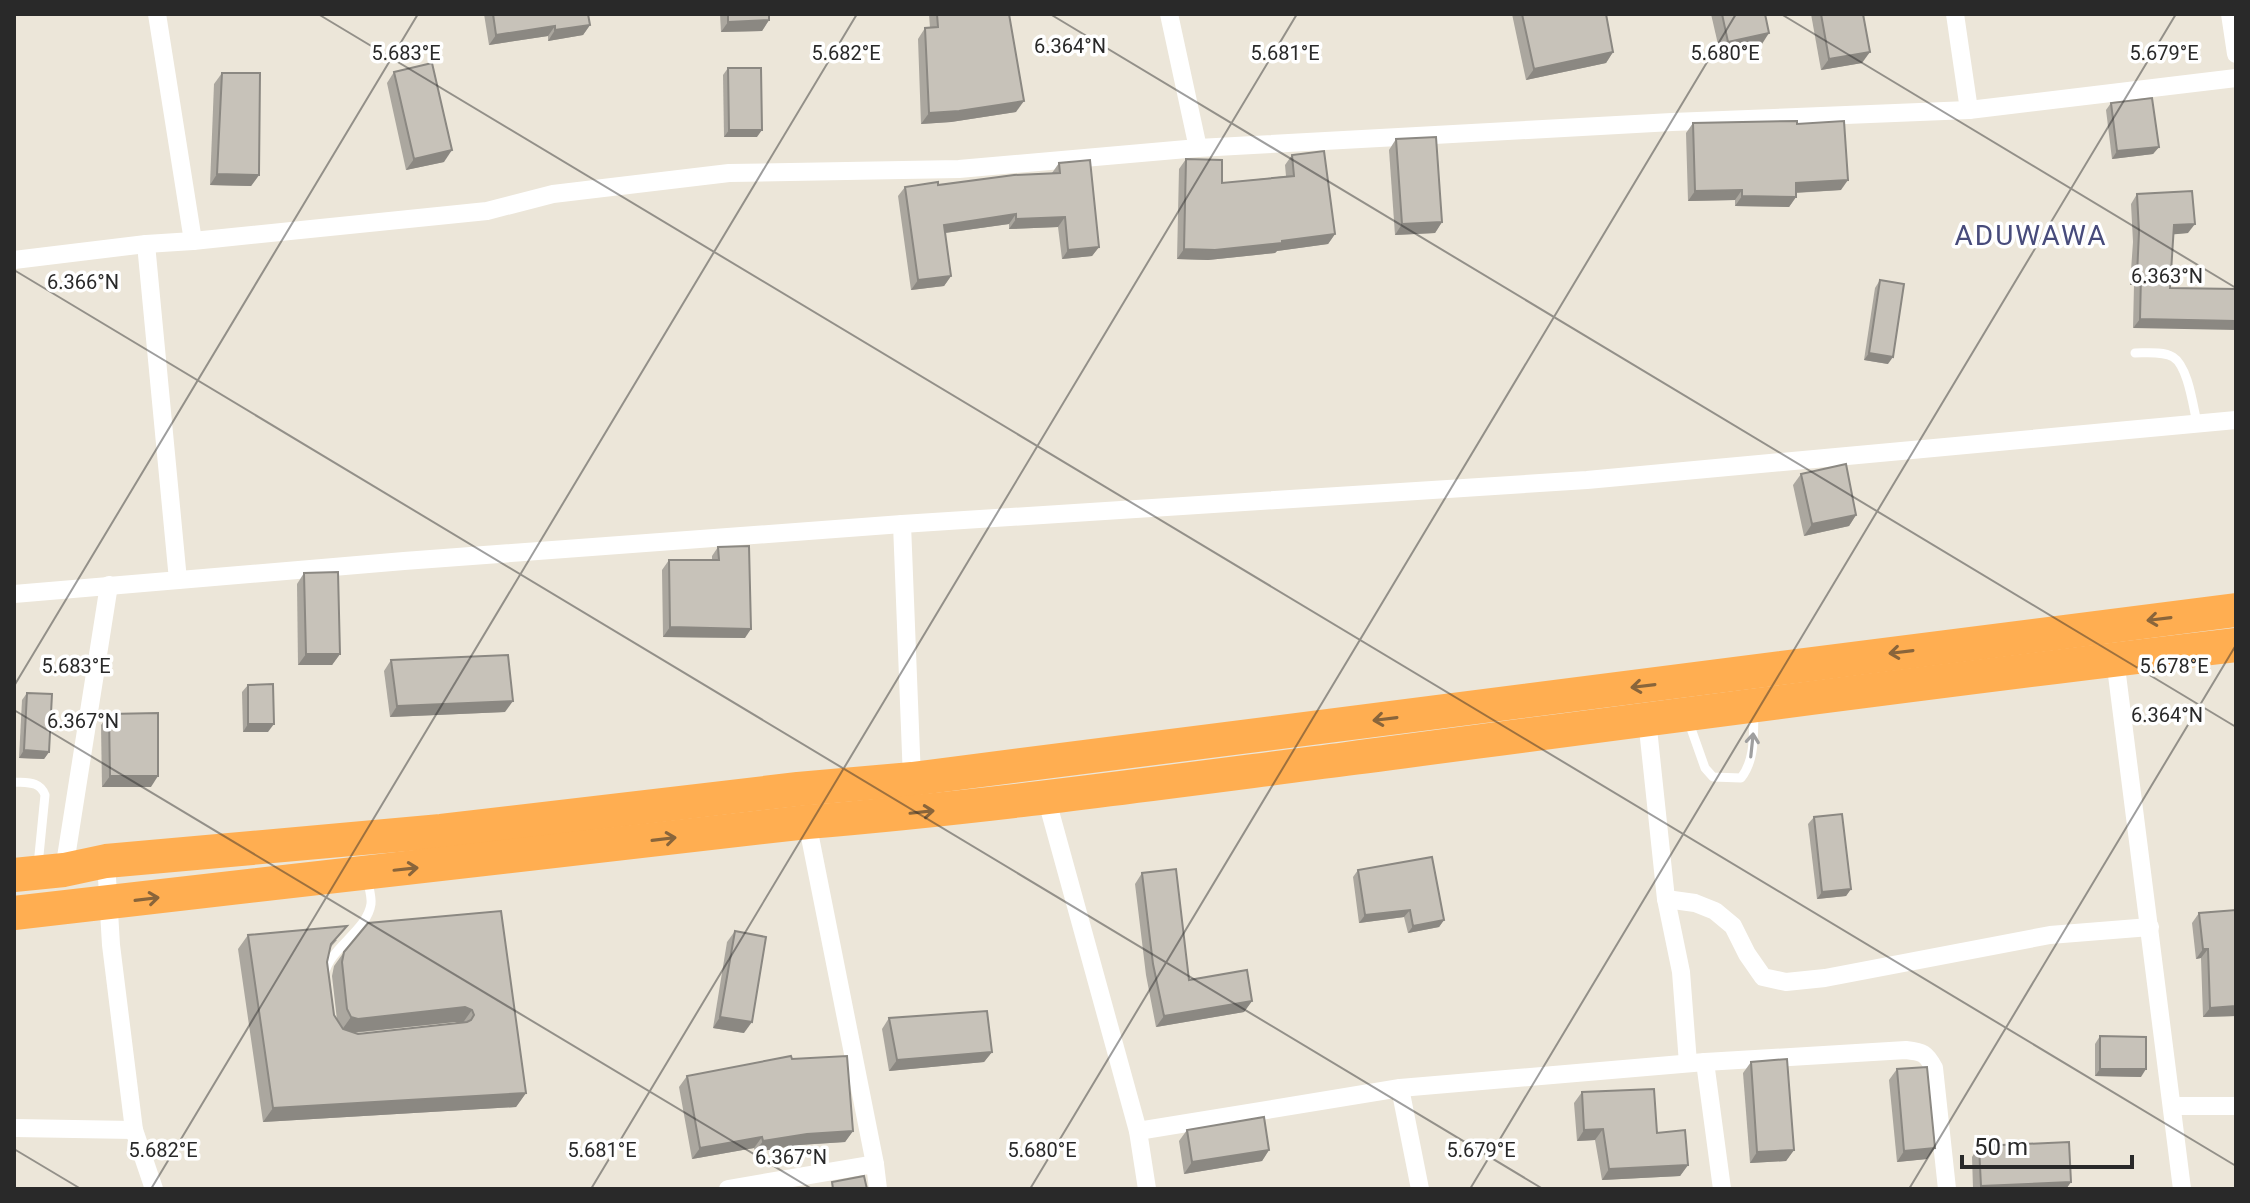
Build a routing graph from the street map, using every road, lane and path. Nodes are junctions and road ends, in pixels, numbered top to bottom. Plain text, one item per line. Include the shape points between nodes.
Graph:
1 (157, 14) edge
2 (1169, 14) edge
3 (1955, 14) edge
4 (2230, 14) edge
5 (2236, 54) edge
6 (2236, 78) edge
7 (1969, 110) junction
8 (1198, 148) junction
9 (193, 241) junction
10 (146, 244) junction
11 (14, 260) edge
12 (2135, 353) dead end
13 (2236, 420) edge
14 (2197, 423) junction
15 (902, 524) junction
16 (178, 580) junction
17 (109, 585) junction
18 (14, 594) edge
19 (2236, 610) edge
20 (2236, 645) edge
21 (2115, 659) junction
22 (1754, 706) junction
23 (1686, 713) junction
24 (1647, 719) junction
25 (912, 779) junction
26 (14, 782) edge
27 (1046, 797) junction
28 (807, 822) junction
29 (106, 861) junction
30 (39, 873) edge
31 (367, 874) junction
32 (1666, 899) junction
33 (108, 904) junction
34 (14, 913) edge
35 (2150, 927) junction
36 (326, 989) edge
37 (1696, 1062) junction
38 (1400, 1088) junction
39 (2174, 1106) junction
40 (2236, 1106) edge
41 (14, 1128) edge
42 (134, 1130) junction
43 (1138, 1131) junction
44 (875, 1164) junction
45 (154, 1189) edge
46 (728, 1189) edge
47 (878, 1189) edge
48 (1147, 1189) edge
49 (1420, 1189) edge
50 (1722, 1189) edge
51 (1947, 1189) edge
52 (2182, 1189) edge

1 - 9 street
2 - 8 street
3 - 7 street
4 - 5 street
6 - 7 street
7 - 8 street
8 - 9 street via 959,169 729,173 553,194 487,211
9 - 10 street
10 - 11 street
10 - 16 street
12 - 14 lane via 2167,355 2182,366
13 - 14 street
14 - 15 street via 1587,480
15 - 16 street
15 - 25 street
16 - 17 street
17 - 18 street
17 - 30 street
19 -> 25 highway
20 - 21 highway
21 - 22 highway
21 - 35 street
22 - 23 highway
23 -> 22 lane via 1705,768 1713,777 1741,778 1752,750
23 - 24 highway
24 - 27 highway
24 - 32 street
25 - 29 highway via 441,831
26 - 30 lane via 35,783 45,795
28 -> 27 highway
27 - 43 street
31 -> 28 highway
28 - 44 street
29 - 30 highway
29 - 33 street
33 -> 31 highway
31 - 36 lane via 371,904 327,963
32 - 35 street via 1715,911 1733,926 1763,977 1786,982 2050,935
32 - 37 street
33 - 34 highway
33 - 42 street
35 - 39 street
37 - 38 street
37 - 50 street
37 - 51 street via 1906,1050 1927,1055 1934,1068
38 - 43 street
38 - 49 street
39 - 40 street
39 - 52 street
41 - 42 street
42 - 45 street
43 - 48 street
44 - 46 street
44 - 47 street

